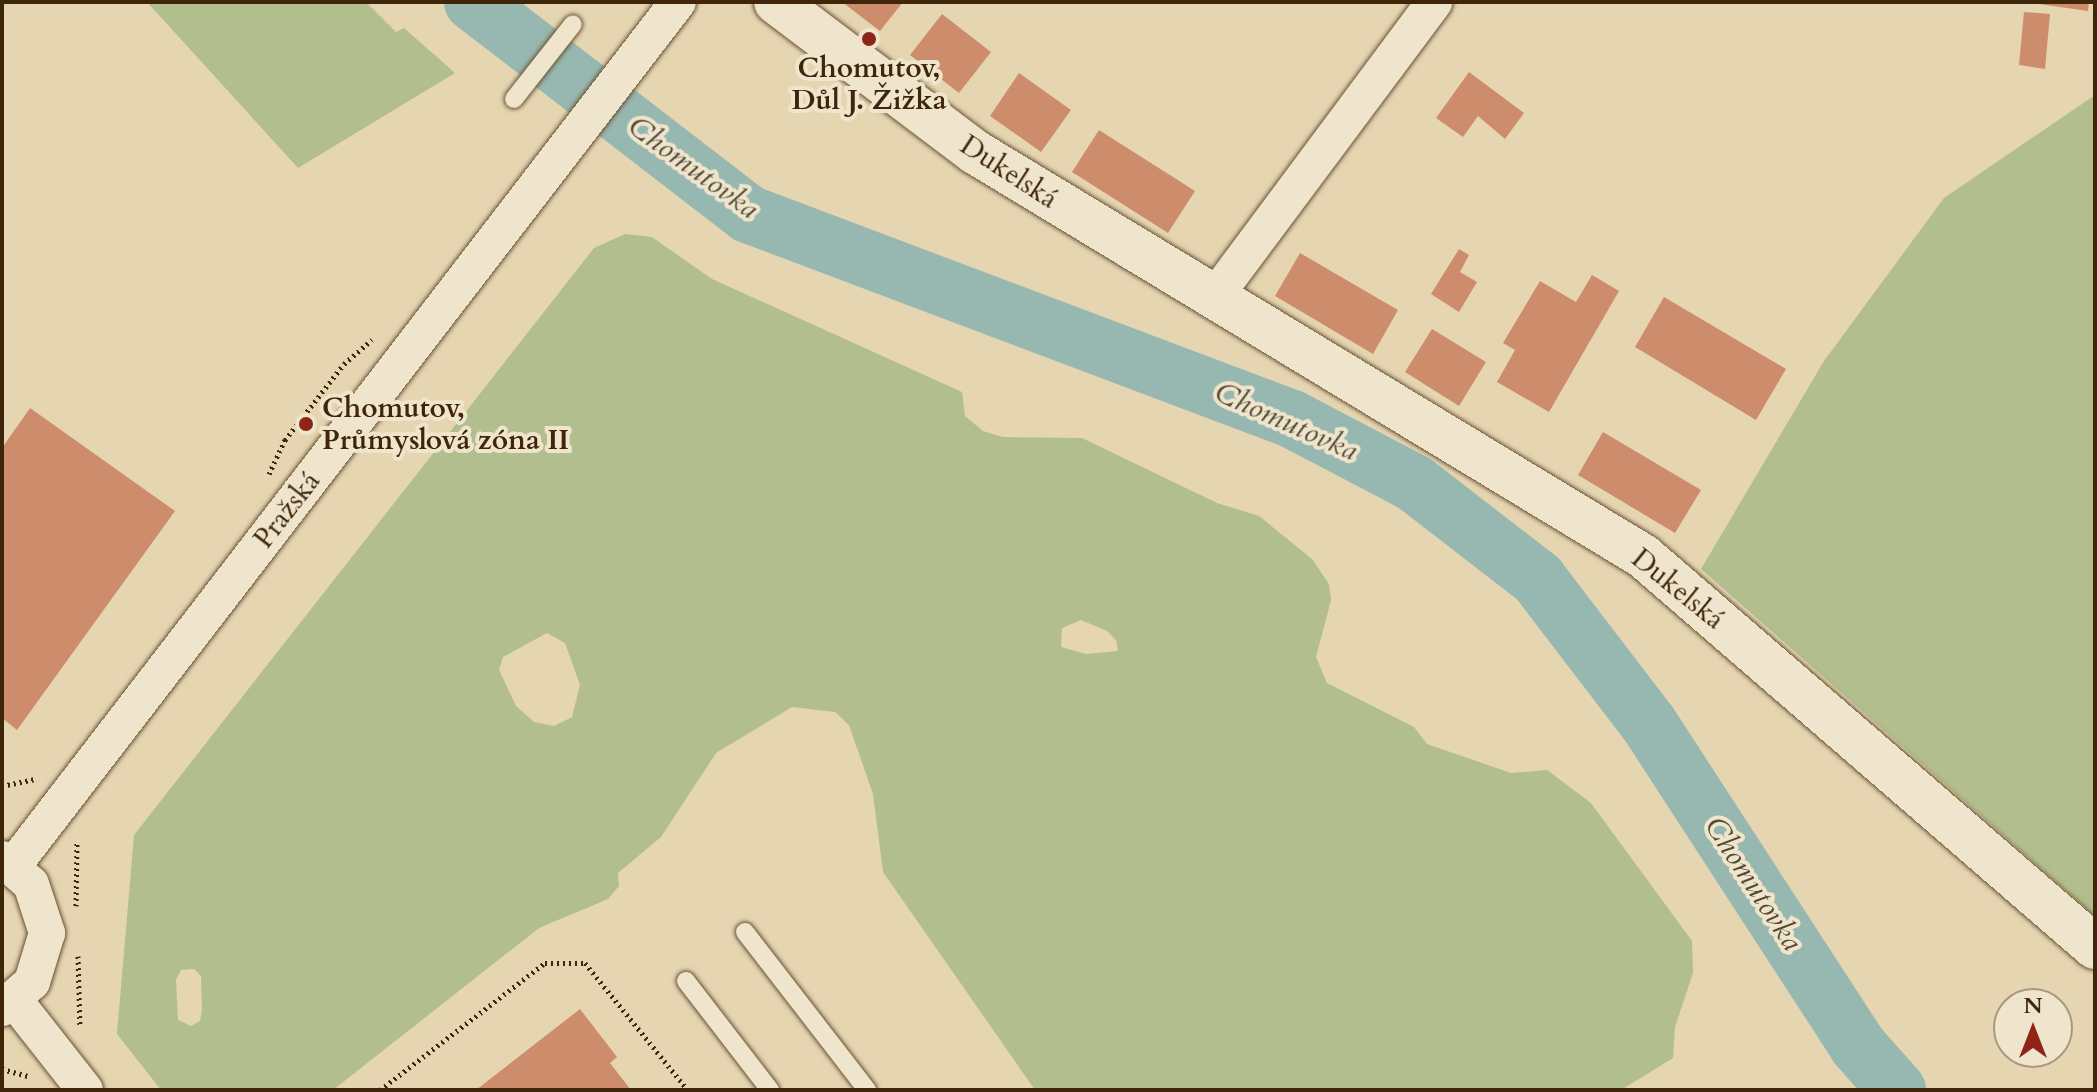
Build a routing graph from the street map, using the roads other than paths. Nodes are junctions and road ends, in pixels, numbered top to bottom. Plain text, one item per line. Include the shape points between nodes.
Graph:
1 (678, 2) edge
2 (776, 2) edge
3 (1434, 2) edge
4 (573, 24) dead end
5 (514, 99) dead end
6 (1213, 299) junction
7 (8, 862) edge
8 (745, 932) dead end
9 (2095, 947) edge
10 (686, 981) dead end
11 (8, 1004) edge
12 (85, 1090) edge
13 (770, 1090) edge
14 (867, 1090) edge

1 - 7 street, Pražská
2 - 6 street, Dukelská via 975,152
3 - 6 street
4 - 5 lane
6 - 9 street, Dukelská via 1643,556
7 - 11 street, Pražská via 31,884 47,933 32,982
8 - 14 lane
10 - 13 lane
11 - 12 street, Pražská

